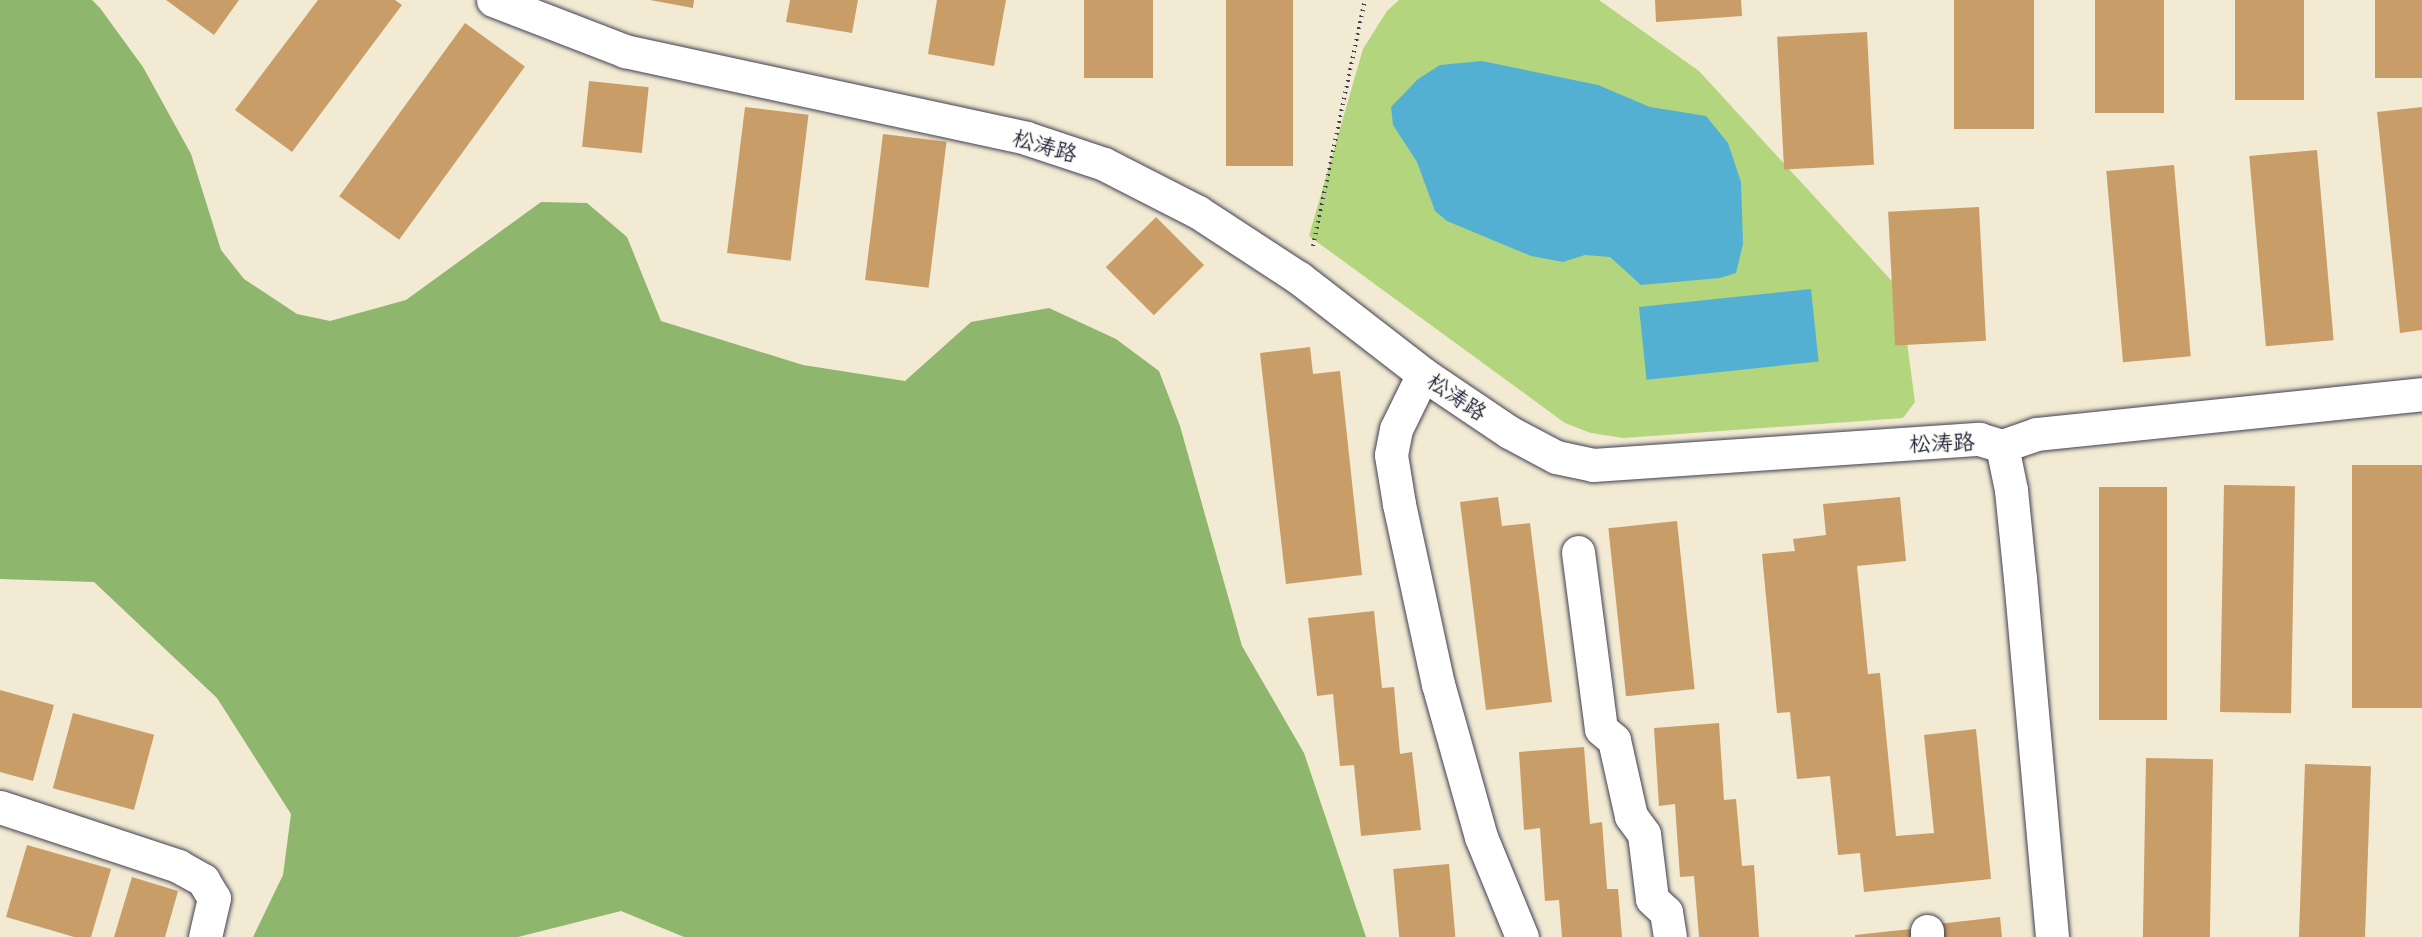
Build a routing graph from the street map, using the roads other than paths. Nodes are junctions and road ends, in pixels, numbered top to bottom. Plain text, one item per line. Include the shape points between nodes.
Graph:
1 (493, 0) edge
2 (1423, 374) junction
3 (2422, 394) edge
4 (2002, 446) junction
5 (1578, 552) dead end
6 (0, 807) edge
7 (205, 937) edge
8 (1522, 937) edge
9 (1670, 937) edge
10 (2052, 937) edge

1 - 2 street, 松涛路 via 625,51 1026,138 1104,164 1198,212 1305,282
2 - 4 street, 松涛路 via 1509,432 1556,457 1593,465 1979,439
2 - 8 street via 1396,429 1391,455 1399,504 1438,684 1481,837
3 - 4 street via 2037,434
4 - 10 street, 松涛路 via 2019,567
5 - 9 street via 1601,729 1614,740 1631,816 1644,834 1652,899 1666,912
6 - 7 street via 178,866 203,880 214,898

